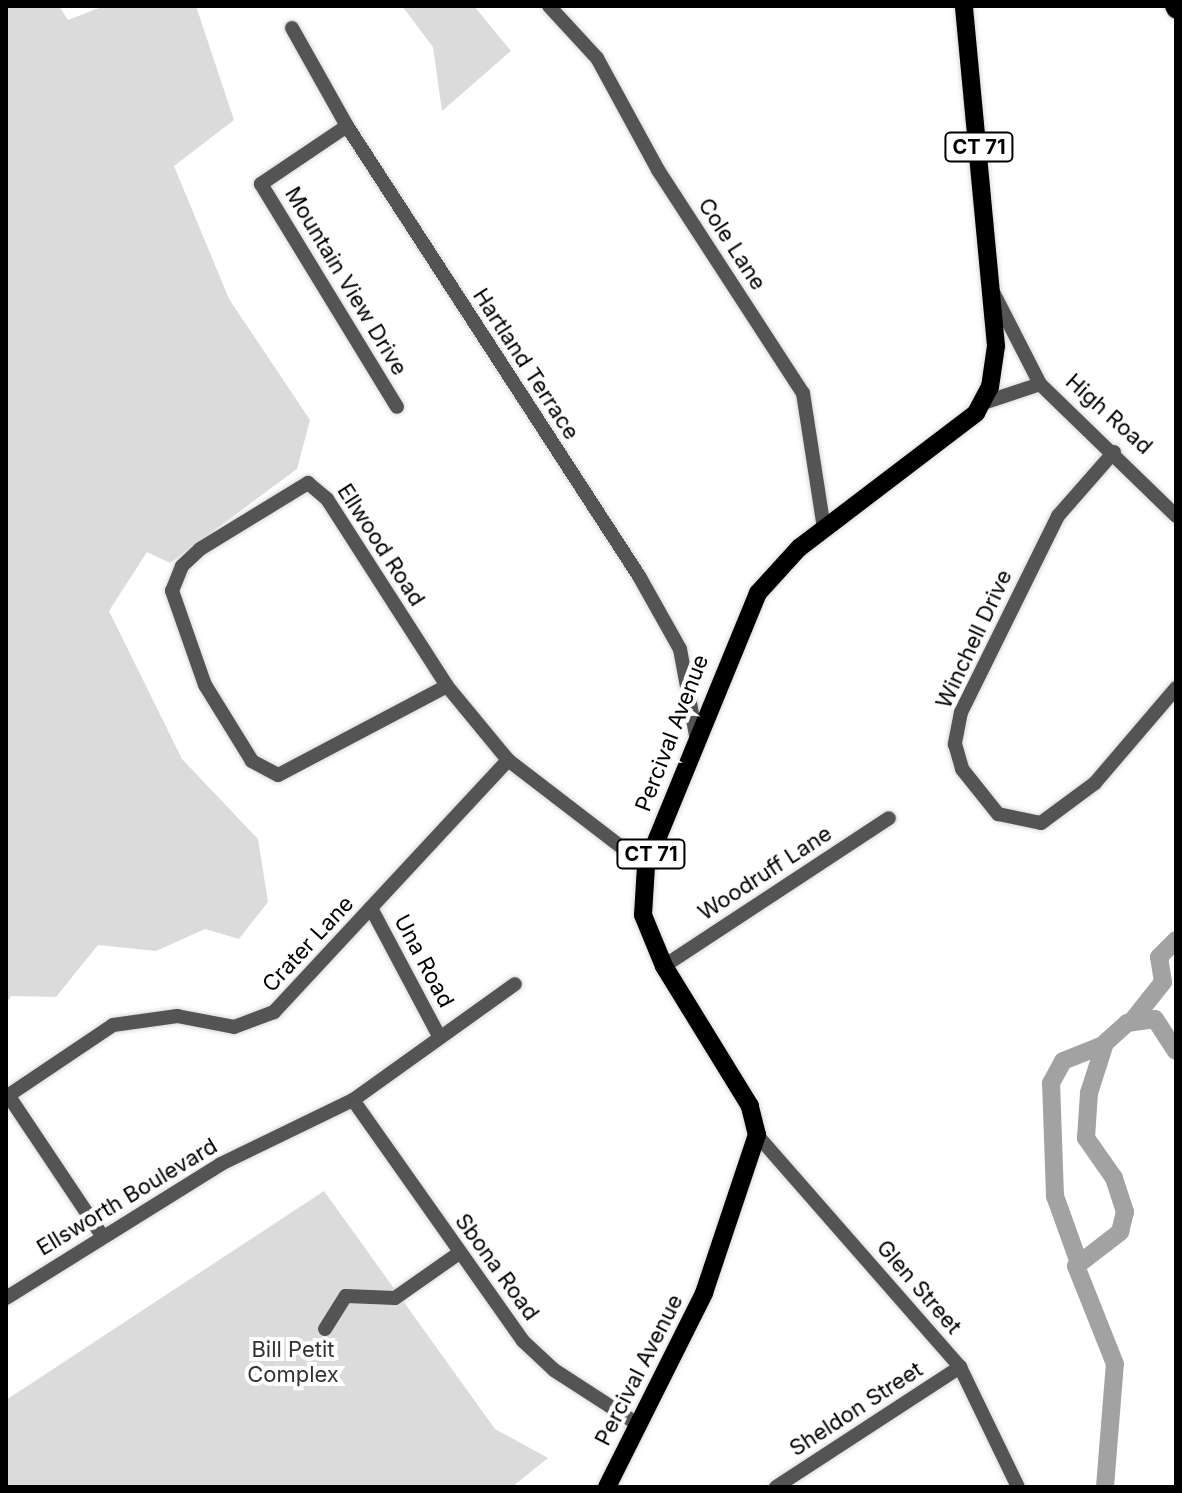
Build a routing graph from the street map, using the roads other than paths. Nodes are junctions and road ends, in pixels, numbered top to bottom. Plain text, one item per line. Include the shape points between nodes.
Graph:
1 (549, 6) edge
2 (964, 6) edge
3 (292, 28) dead end
4 (347, 126) junction
5 (991, 288) junction
6 (1040, 384) junction
7 (983, 403) junction
8 (397, 407) dead end
9 (1114, 452) junction
10 (1176, 516) edge
11 (824, 529) junction
12 (447, 686) junction
13 (1176, 688) edge
14 (696, 735) junction
15 (508, 760) junction
16 (889, 818) dead end
17 (646, 866) junction
18 (371, 908) junction
19 (664, 966) junction
20 (515, 984) dead end
21 (438, 1034) junction
22 (7, 1096) edge
23 (353, 1100) junction
24 (757, 1135) junction
25 (101, 1234) junction
26 (459, 1253) junction
27 (6, 1298) edge
28 (325, 1329) dead end
29 (960, 1367) junction
30 (639, 1425) junction
31 (607, 1487) edge
32 (776, 1487) edge
33 (1018, 1487) edge

1 - 11 street, Cole Lane via 597,58 658,170 803,393
2 - 5 main road, High Road / CT 71
3 - 4 street, Hartland Terrace
4 - 8 street, Mountain View Drive via 261,184
4 - 14 street, Hartland Terrace via 639,576 680,649
5 - 6 street, High Road
5 - 7 main road, CT 71 via 995,367
6 - 7 street, High Road
6 - 9 street, High Road
7 - 11 main road, Percival Avenue / CT 71
9 - 10 street, High Road
9 - 13 street, Winchell Drive via 1058,516 961,712 955,744 962,769 998,814 1041,823 1095,783
11 - 14 main road, Percival Avenue / CT 71 via 758,593
12 - 12 street, Ellwood Road via 327,499 308,483 200,549 176,576 175,603 205,685 252,761 267,772 288,771
12 - 15 street, Ellwood Road
14 - 17 main road, Percival Avenue / CT 71
15 - 17 street, Ellwood Road
15 - 18 street, Crater Lane
16 - 19 street, Woodruff Lane
17 - 19 main road, Percival Avenue / CT 71 via 643,915
18 - 21 street, Una Road
18 - 22 street, Crater Lane via 274,1012 234,1027 177,1016 113,1025
19 - 24 main road, Percival Avenue / CT 71 via 750,1106
20 - 21 street, Ellsworth Boulevard
21 - 23 street, Ellsworth Boulevard
22 - 25 street
23 - 25 street, Ellsworth Boulevard via 221,1164
23 - 26 street, Sbona Road
24 - 29 street, Glen Street
24 - 30 main road, Percival Avenue via 704,1293
25 - 27 street, Ellsworth Boulevard
26 - 28 street via 395,1298 346,1296
26 - 30 street, Sbona Road via 554,1370
29 - 32 street, Sheldon Street
29 - 33 street, Glen Street
30 - 31 main road, Percival Avenue

